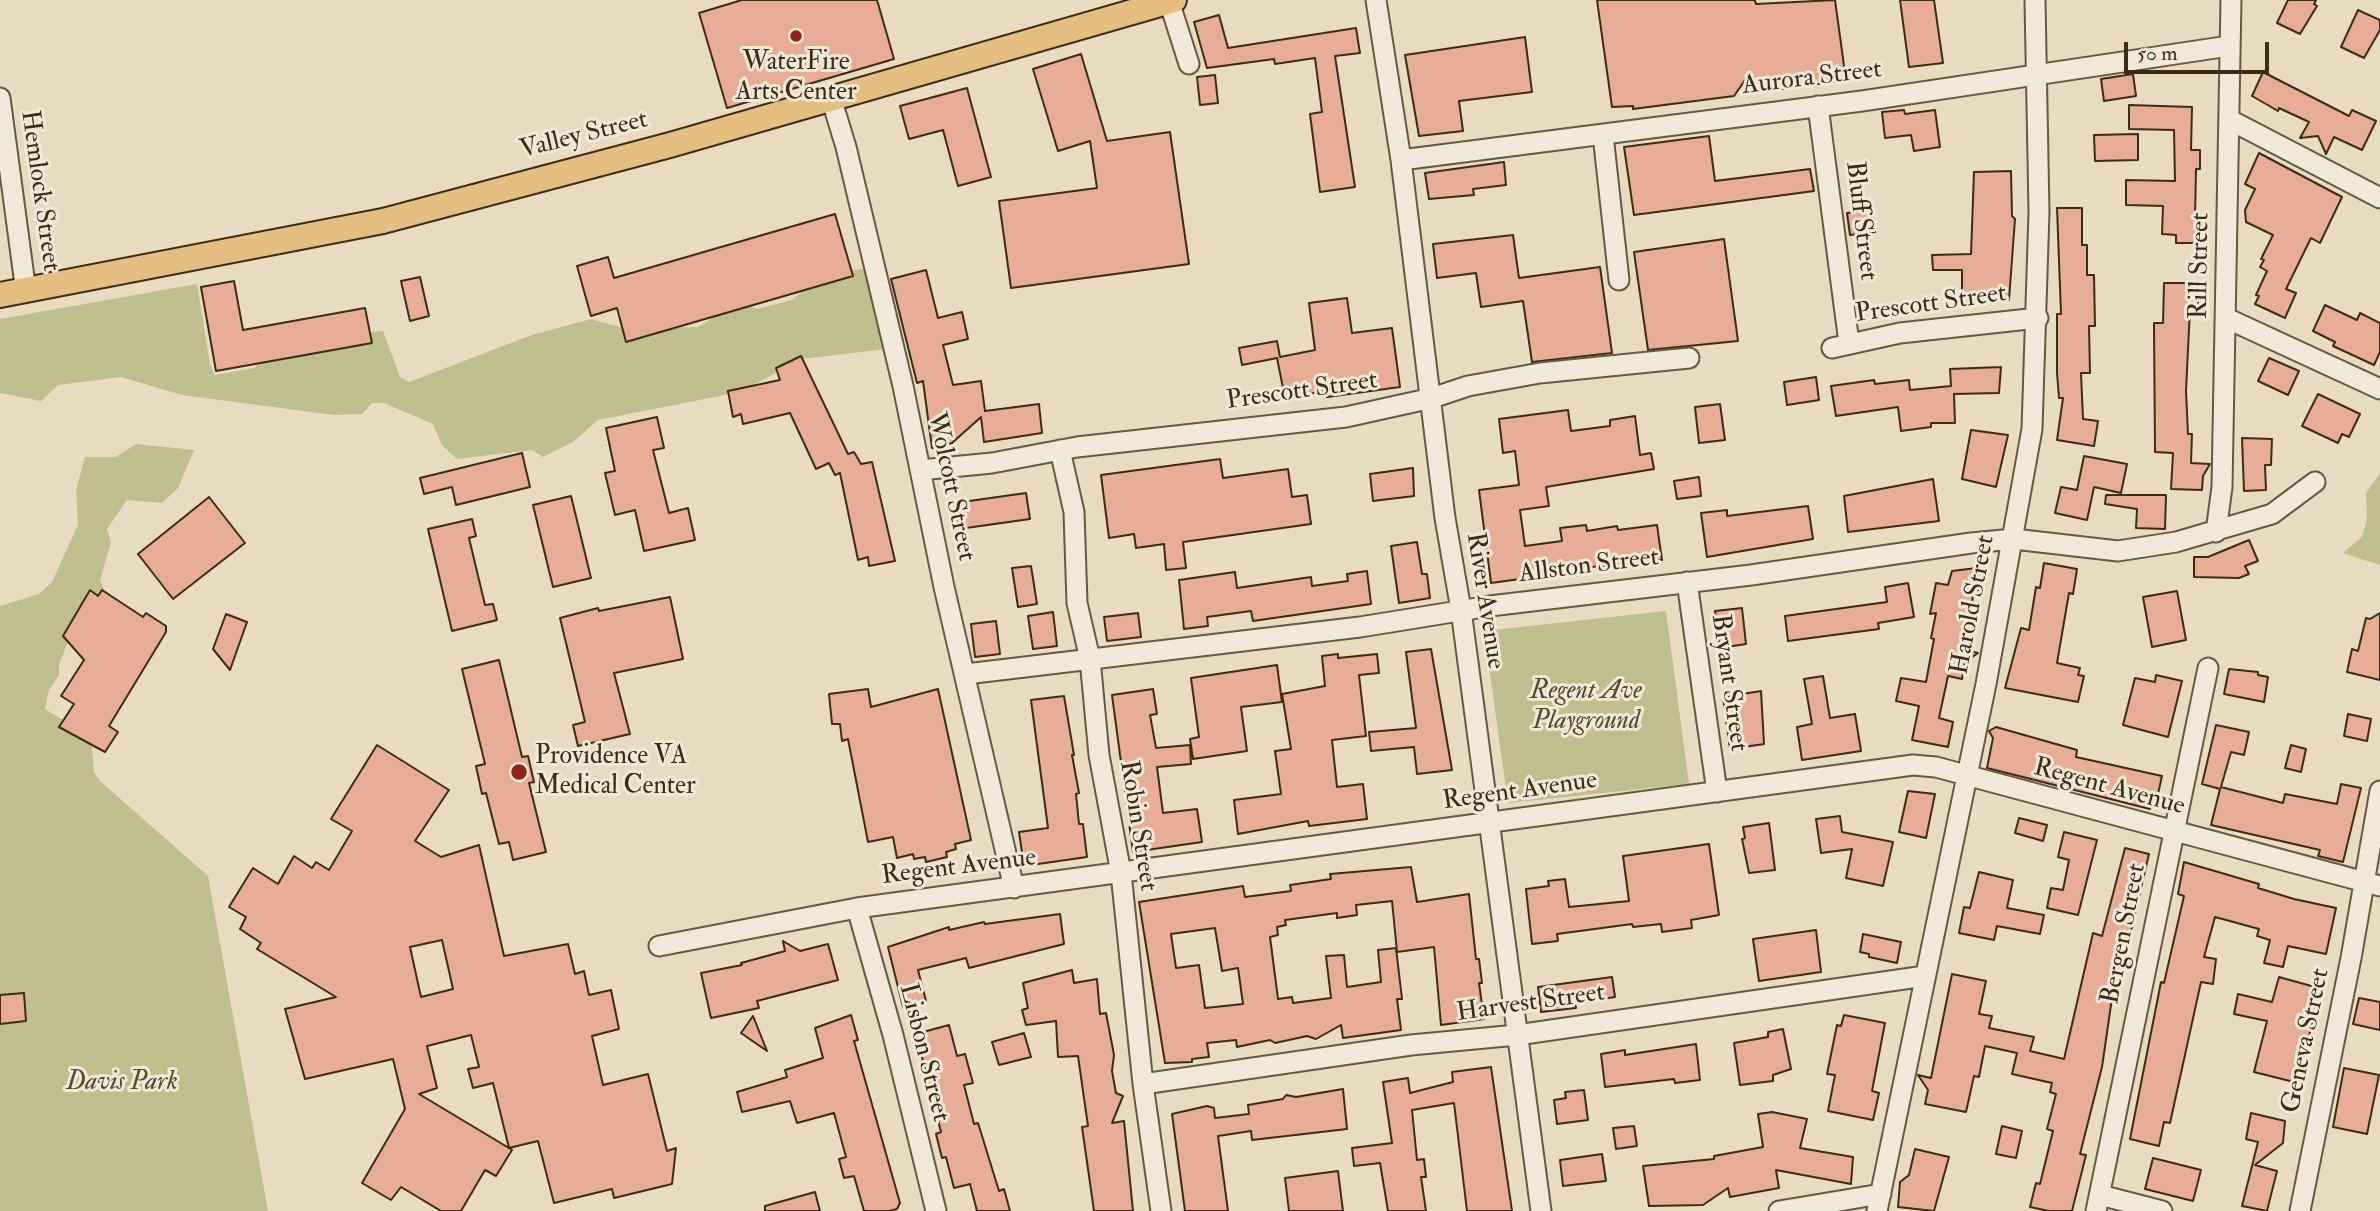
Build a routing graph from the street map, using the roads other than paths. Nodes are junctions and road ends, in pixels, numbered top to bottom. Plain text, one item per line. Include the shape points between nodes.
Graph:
1 (1376, 0) edge
2 (2035, 0) edge
3 (2231, 0) edge
4 (1171, 1) edge
5 (2229, 46) junction
6 (1189, 64) dead end
7 (2036, 75) junction
8 (831, 97) junction
9 (0, 98) edge
10 (1818, 106) junction
11 (2230, 120) junction
12 (1603, 135) junction
13 (1401, 160) junction
14 (2380, 198) edge
15 (1619, 280) dead end
16 (26, 292) junction
17 (0, 295) edge
18 (2038, 318) junction
19 (2226, 318) junction
20 (1841, 345) joint
21 (1689, 358) dead end
22 (2380, 389) edge
23 (1432, 398) junction
24 (1060, 450) junction
25 (920, 470) junction
26 (2315, 482) dead end
27 (2216, 532) junction
28 (2014, 540) junction
29 (1687, 582) junction
30 (1461, 610) junction
31 (1090, 659) junction
32 (2208, 668) dead end
33 (966, 674) junction
34 (1965, 776) junction
35 (2380, 791) edge
36 (1717, 792) junction
37 (1488, 822) junction
38 (2172, 832) junction
39 (1121, 873) junction
40 (2372, 884) edge
41 (1014, 888) junction
42 (857, 908) junction
43 (659, 947) dead end
44 (1926, 976) junction
45 (1517, 1035) junction
46 (1143, 1084) junction
47 (1879, 1203) edge
48 (2098, 1203) edge
49 (936, 1211) edge
50 (1161, 1211) edge
51 (1541, 1211) edge
52 (1779, 1211) edge
53 (2162, 1211) edge
54 (2300, 1211) edge

1 - 13 street, River Avenue
2 - 7 street, Harold Street
3 - 5 street, Rill Street
4 - 6 street
4 - 8 main road, Valley Street
5 - 7 street, Aurora Street
5 - 11 street, Rill Street
7 - 10 street, Aurora Street
7 - 18 street, Harold Street
8 - 16 main road, Valley Street via 383,221
8 - 25 street, Wolcott Street
9 - 16 street, Hemlock Street
10 - 12 street, Aurora Street
10 - 20 street, Bluff Street
11 - 14 street
11 - 19 street, Rill Street
12 - 13 street, Aurora Street
12 - 15 street
13 - 23 street, River Avenue
16 - 17 main road, Valley Street
18 - 20 street, Prescott Street via 1900,333
18 - 28 street, Harold Street via 2032,429
19 - 22 street
19 - 27 street, Rill Street via 2222,487
21 - 23 street, Prescott Street via 1540,373 1468,386
23 - 24 street, Prescott Street via 1346,417
23 - 30 street, River Avenue
24 - 25 street, Prescott Street
24 - 31 street, Robin Street via 1074,512 1077,603
25 - 33 street, Wolcott Street
26 - 27 street, Allston Street via 2272,514
27 - 28 street, Allston Street via 2118,551
28 - 29 street, Allston Street
28 - 34 street, Harold Street
29 - 30 street, Allston Street
29 - 36 street, Bryant Street
30 - 31 street, Allston Street via 1346,629
30 - 37 street, River Avenue
31 - 33 street, Allston Street
31 - 39 street, Robin Street via 1099,755
32 - 38 street, Bergen Street
33 - 41 street, Wolcott Street
34 - 36 street, Regent Avenue via 1913,765
34 - 38 street, Regent Avenue
34 - 44 street, Harold Street
35 - 40 street, Geneva Street
36 - 37 street, Regent Avenue
37 - 39 street, Regent Avenue
37 - 45 street, River Avenue
38 - 40 street, Regent Avenue
38 - 48 street, Bergen Street
39 - 41 street, Regent Avenue
39 - 46 street, Robin Street
40 - 54 street, Geneva Street
41 - 42 street, Regent Avenue
42 - 43 street, Regent Avenue
42 - 49 street, Lisbon Street
44 - 45 street, Harvest Street
44 - 47 street, Harold Street
45 - 46 street, Harvest Street via 1410,1045
45 - 51 street, River Avenue
46 - 50 street, Robin Street
47 - 52 street
48 - 53 street

